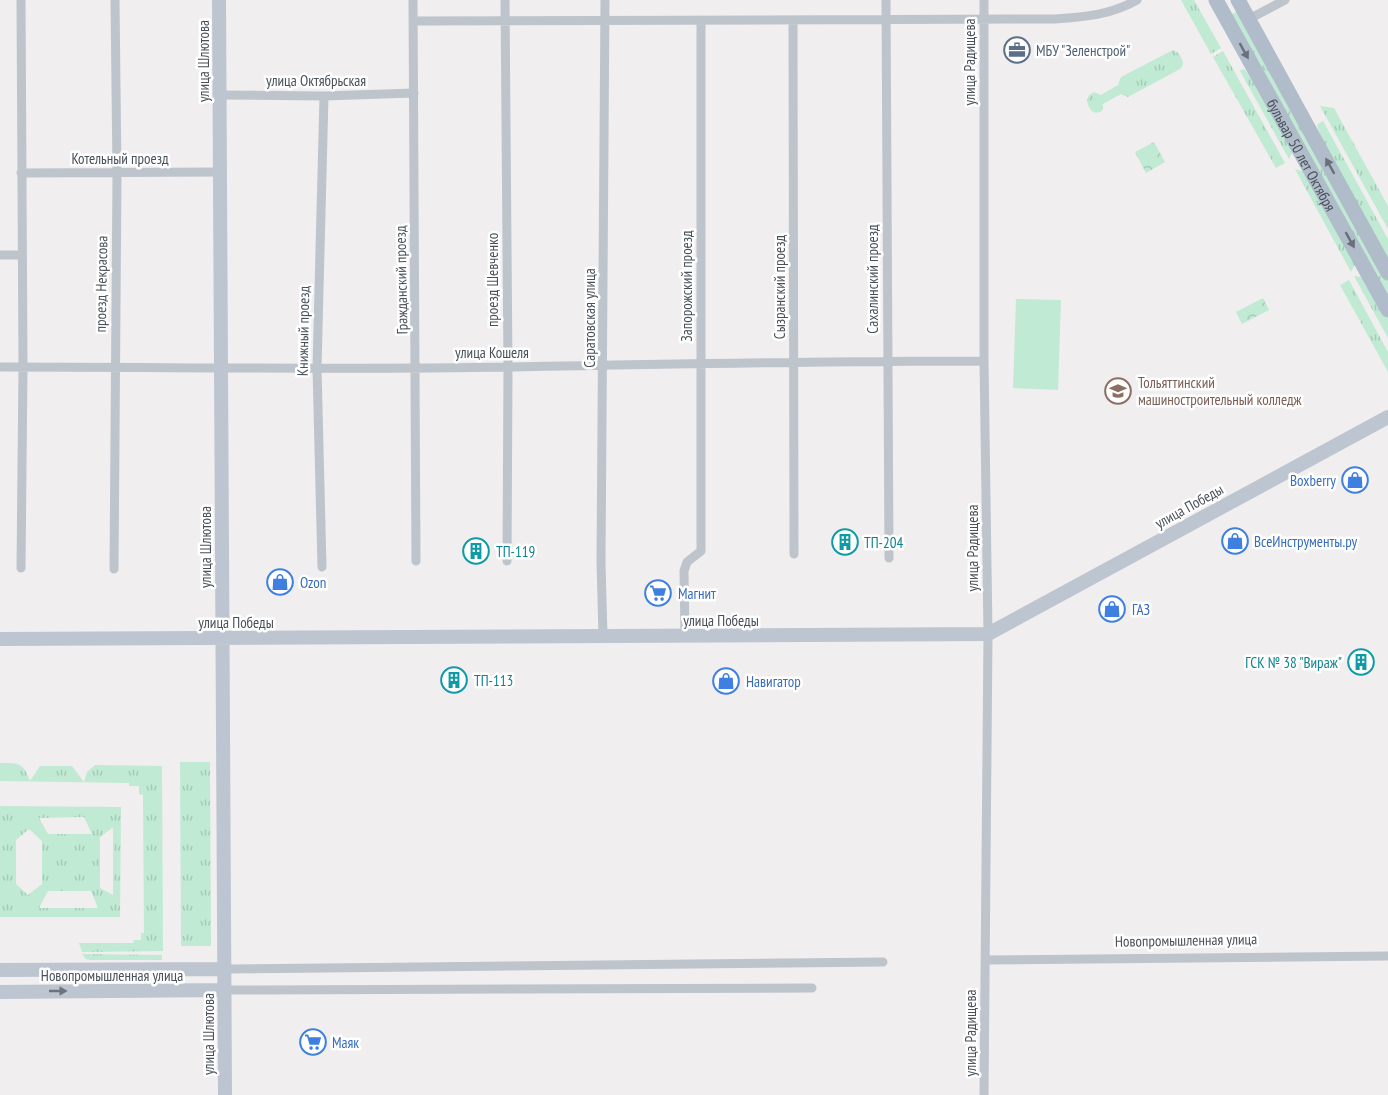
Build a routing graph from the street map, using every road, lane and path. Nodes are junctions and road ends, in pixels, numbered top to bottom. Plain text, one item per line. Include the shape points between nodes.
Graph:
1 (21, 0) edge
2 (115, 0) edge
3 (219, 0) edge
4 (413, 0) edge
5 (505, 0) edge
6 (605, 0) edge
7 (886, 0) edge
8 (984, 0) edge
9 (1137, 0) edge
10 (1216, 0) edge
11 (1238, 0) edge
12 (1285, 0) edge
13 (886, 18) junction
14 (984, 18) junction
15 (1248, 19) junction
16 (505, 20) junction
17 (606, 20) junction
18 (701, 20) junction
19 (413, 21) junction
20 (794, 21) junction
21 (414, 93) junction
22 (219, 95) junction
23 (324, 96) junction
24 (219, 172) junction
25 (21, 173) junction
26 (117, 173) junction
27 (0, 255) edge
28 (22, 255) junction
29 (1388, 273) edge
30 (1388, 310) edge
31 (795, 361) junction
32 (888, 361) junction
33 (984, 361) junction
34 (604, 364) junction
35 (701, 364) junction
36 (0, 367) edge
37 (23, 367) junction
38 (115, 367) junction
39 (222, 367) junction
40 (416, 367) junction
41 (508, 367) junction
42 (317, 368) junction
43 (1388, 417) edge
44 (794, 554) dead end
45 (889, 558) dead end
46 (416, 561) dead end
47 (507, 561) dead end
48 (322, 567) dead end
49 (21, 568) dead end
50 (114, 569) dead end
51 (988, 634) junction
52 (685, 636) junction
53 (603, 637) junction
54 (0, 639) edge
55 (221, 639) junction
56 (1388, 956) edge
57 (985, 960) junction
58 (883, 962) dead end
59 (224, 969) junction
60 (0, 970) edge
61 (812, 988) dead end
62 (224, 990) junction
63 (0, 992) edge
64 (225, 1095) edge
65 (984, 1095) edge

1 - 25 street
2 - 26 street, проезд Некрасова
3 - 22 main road, улица Шлютова
4 - 19 street, Гражданский проезд
5 - 16 street, проезд Шевченко
6 - 17 street, Саратовская улица
7 - 13 street, Сахалинский проезд
8 - 14 street, улица Радищева
9 - 14 street via 1111,13 1087,17
10 -> 30 main road, бульвар 50 лет Октября
11 - 15 main road, бульвар 50 лет Октября
12 - 15 street
13 - 14 street
13 - 20 street
13 - 32 street, Сахалинский проезд
14 - 33 street, улица Радищева
29 -> 15 main road, бульвар 50 лет Октября
16 - 17 street
16 - 19 street
16 - 41 street, проезд Шевченко
17 - 18 street
17 - 34 street, Саратовская улица
18 - 20 street
18 - 35 street, Запорожский проезд
19 - 21 street, Гражданский проезд
20 - 31 street, Сызранский проезд
21 - 23 street, улица Октябрьская
21 - 40 street, Гражданский проезд
22 - 23 street, улица Октябрьская
22 - 24 main road, улица Шлютова
23 - 42 street, Книжный проезд
24 - 26 street, Котельный проезд
24 - 39 main road, улица Шлютова
25 - 26 street, Котельный проезд
25 - 28 street
26 - 38 street, проезд Некрасова
27 - 28 street
28 - 37 street
31 - 32 street, улица Кошеля
31 - 35 street, улица Кошеля
31 - 44 street, Сызранский проезд
32 - 33 street, улица Кошеля
32 - 45 street, Сахалинский проезд
33 - 51 street, улица Радищева
34 - 35 street, улица Кошеля
34 - 41 street, улица Кошеля
34 - 53 street, Саратовская улица
35 - 52 street, Запорожский проезд via 701,551 687,562 684,571
36 - 37 street, улица Кошеля
37 - 38 street, улица Кошеля
37 - 49 street
38 - 39 street, улица Кошеля
38 - 50 street, проезд Некрасова
39 - 42 street, улица Кошеля
39 - 55 main road, улица Шлютова
40 - 41 street, улица Кошеля
40 - 42 street, улица Кошеля
40 - 46 street, Гражданский проезд
41 - 47 street, проезд Шевченко
42 - 48 street, Книжный проезд
43 - 51 main road, улица Победы
51 - 52 main road, улица Победы
51 - 57 street, улица Радищева
52 - 53 main road, улица Победы
53 - 55 main road, улица Победы
54 - 55 main road, улица Победы
55 - 59 main road, улица Шлютова
56 - 57 street, Новопромышленная улица
57 - 65 street, улица Радищева
58 - 59 street
59 - 60 main road, Новопромышленная улица
59 - 62 main road, улица Шлютова
61 - 62 street
63 -> 62 main road, Новопромышленная улица
62 - 64 main road, улица Шлютова

